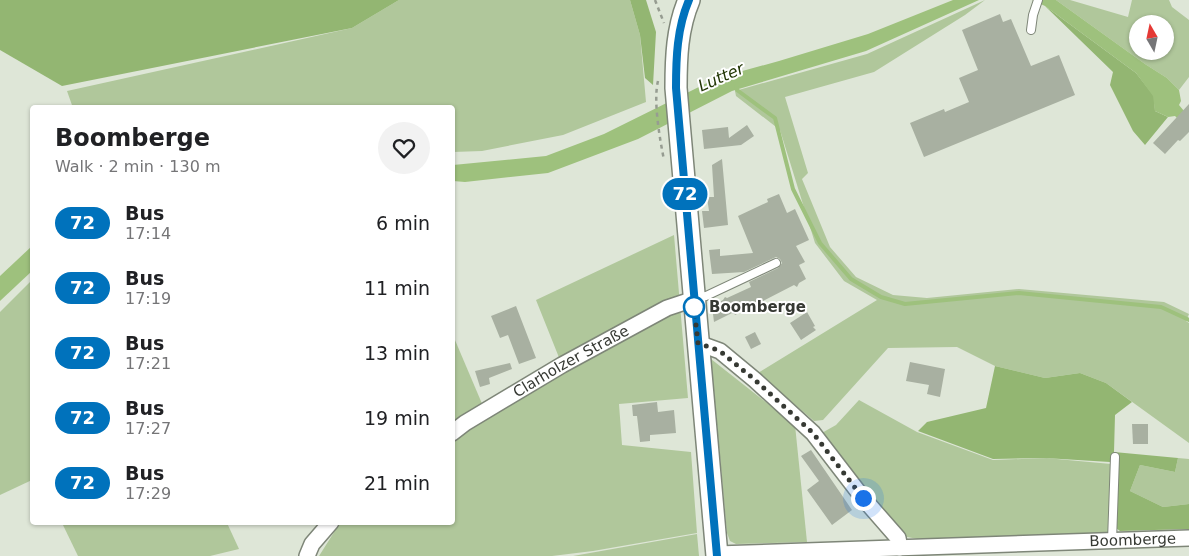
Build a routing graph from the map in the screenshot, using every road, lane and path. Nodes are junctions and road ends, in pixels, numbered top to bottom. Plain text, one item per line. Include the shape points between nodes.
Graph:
1 (655, 0) edge
2 (689, 0) edge
3 (1038, 0) edge
4 (667, 28) dead end
5 (1031, 30) dead end
6 (656, 97) dead end
7 (660, 141) dead end
8 (776, 263) dead end
9 (694, 299) junction
10 (698, 343) junction
11 (455, 431) edge
12 (1114, 457) dead end
13 (328, 525) edge
14 (1189, 538) edge
15 (1112, 541) junction
16 (900, 548) junction
17 (717, 555) edge
18 (307, 556) edge

1 - 4 path
2 - 9 street via 679,33 676,88
3 - 5 lane
6 - 7 path
8 - 9 lane
9 - 10 street
9 - 11 street, Clarholzer Straße via 667,308 562,365
10 - 16 street via 720,351 813,433 898,538
10 - 17 street
12 - 15 lane
13 - 18 street via 312,544
14 - 15 street, Boomberge
15 - 16 street, Boomberge
16 - 17 street, Boomberge

